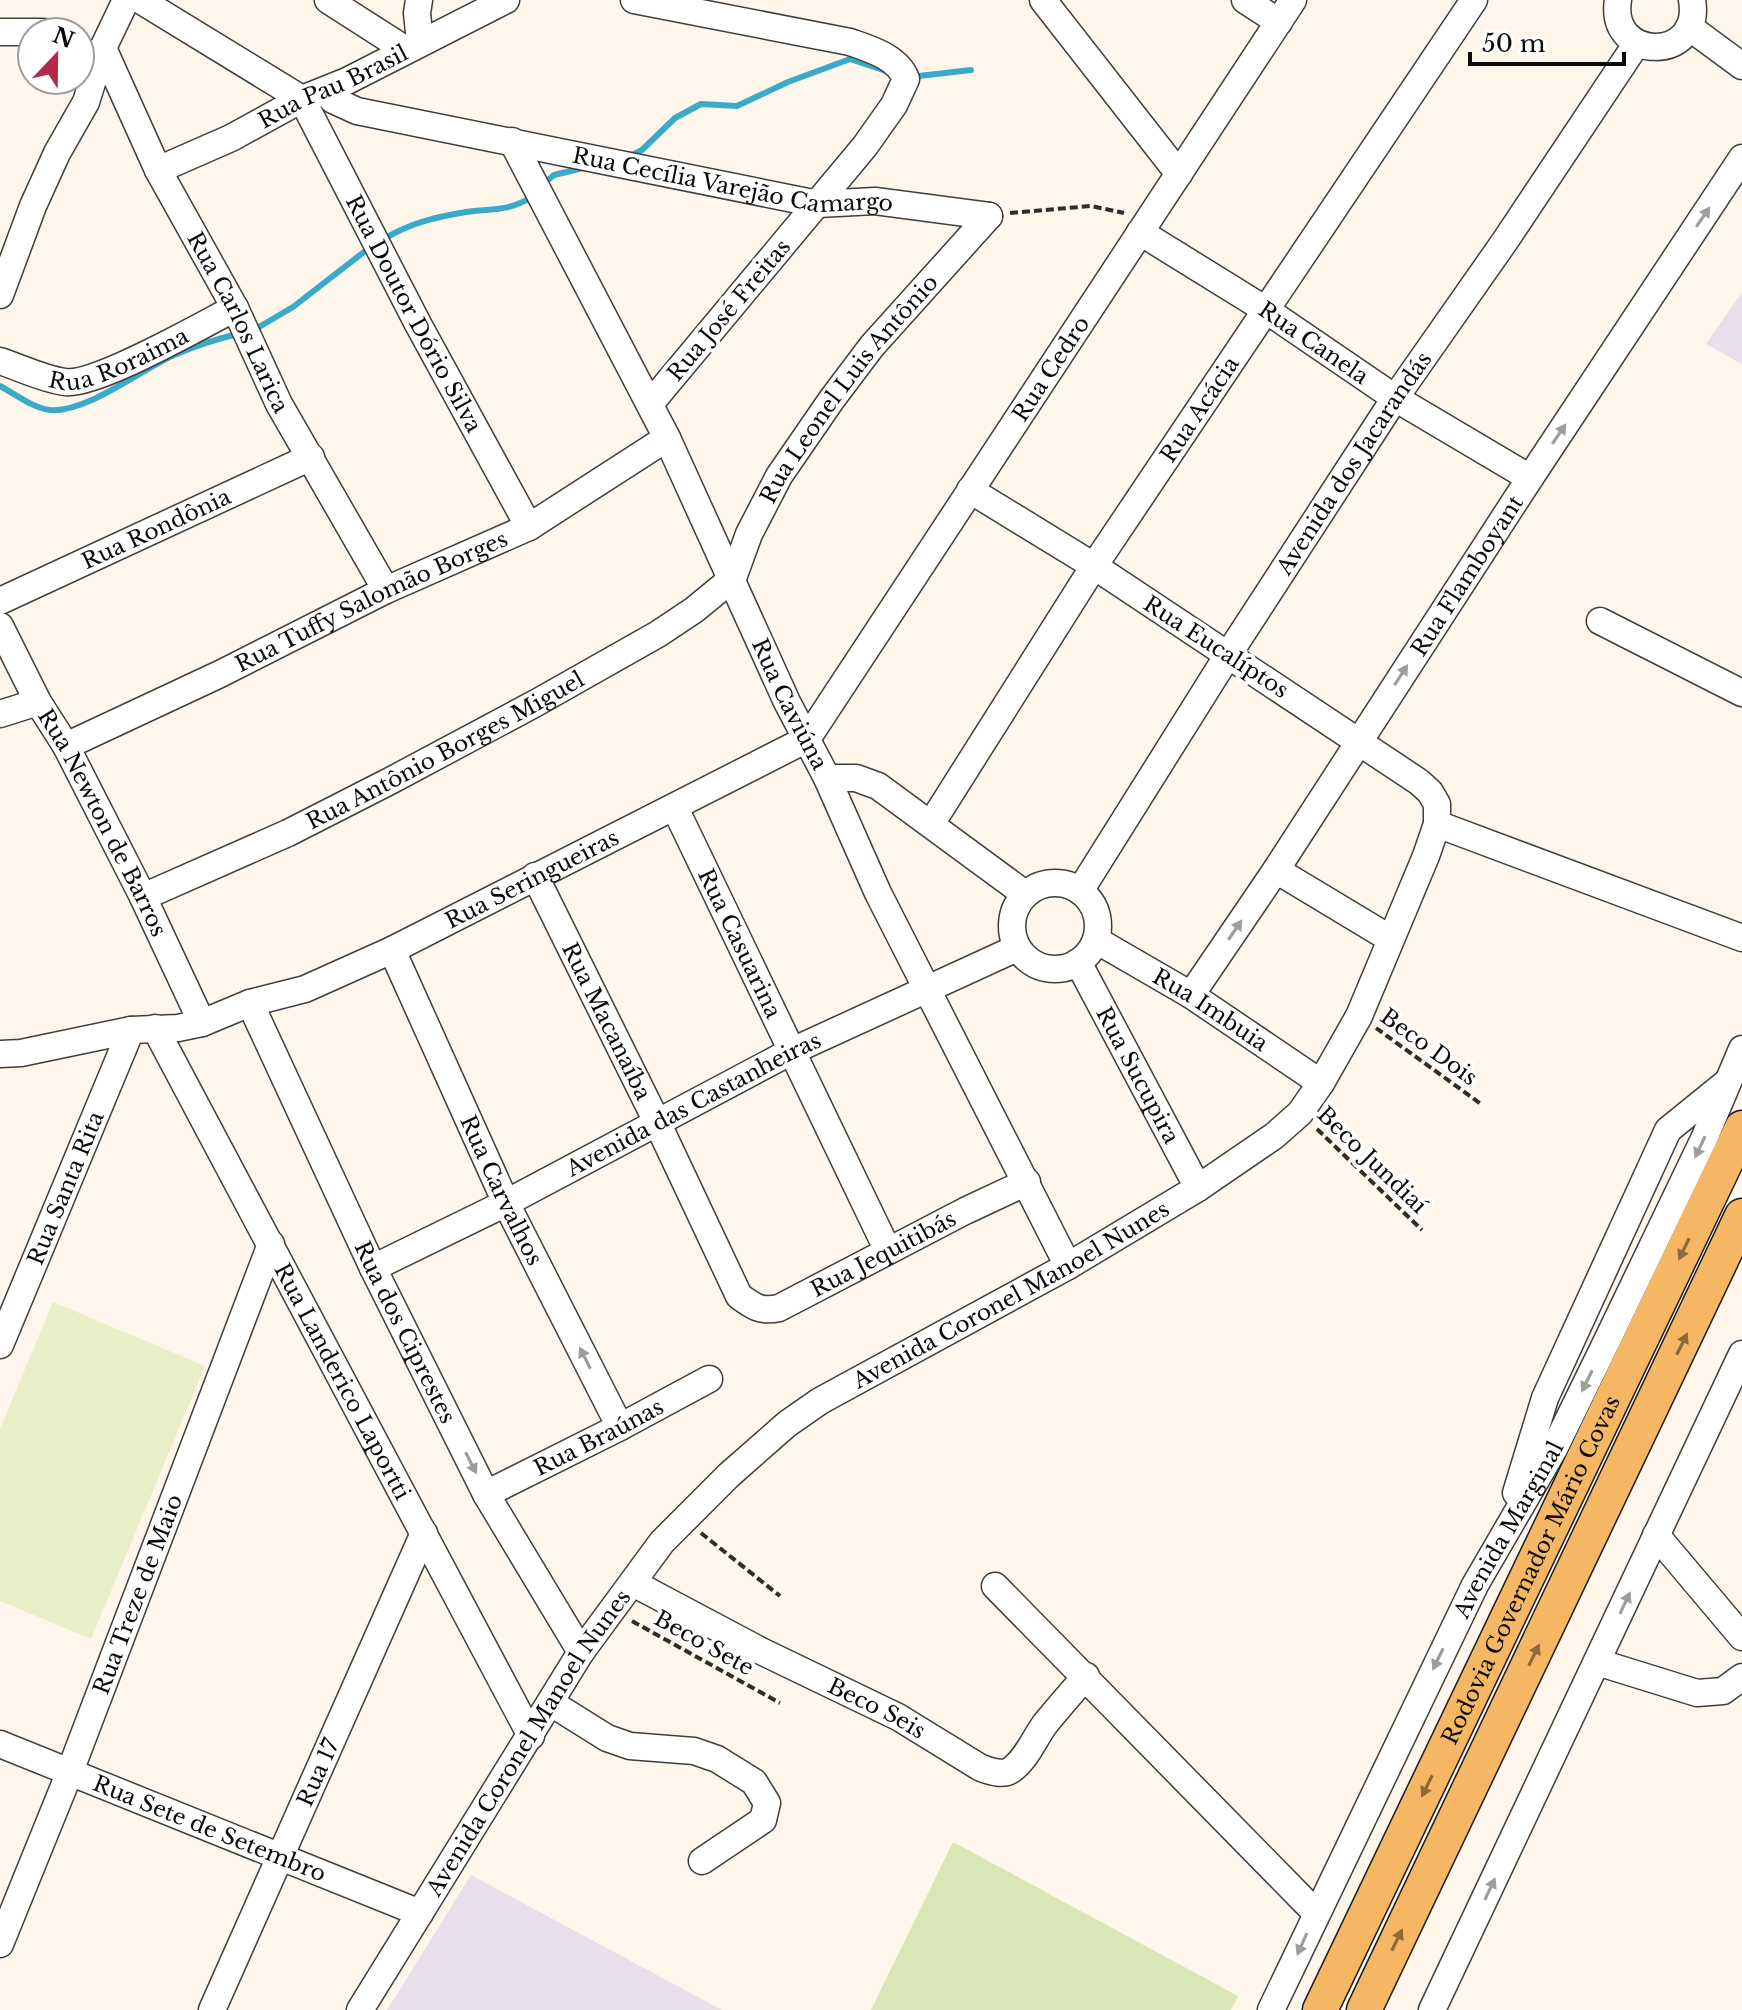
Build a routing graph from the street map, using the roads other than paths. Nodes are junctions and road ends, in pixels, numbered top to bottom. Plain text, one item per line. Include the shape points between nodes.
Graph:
1 (328, 0) edge
2 (419, 0) edge
3 (506, 0) edge
4 (634, 0) edge
5 (1043, 0) edge
6 (1245, 0) edge
7 (1474, 0) edge
8 (1618, 0) edge
9 (1692, 0) edge
10 (142, 1) edge
11 (1286, 11) edge
12 (1689, 27) junction
13 (96, 41) edge
14 (1637, 43) junction
15 (413, 46) junction
16 (96, 54) edge
17 (1742, 66) edge
18 (313, 95) junction
19 (87, 96) edge
20 (512, 141) junction
21 (1742, 158) edge
22 (158, 170) junction
23 (1179, 174) junction
24 (818, 204) junction
25 (989, 216) joint
26 (1145, 225) junction
27 (0, 295) edge
28 (235, 308) junction
29 (1266, 310) junction
30 (0, 361) edge
31 (1395, 398) junction
32 (650, 404) junction
33 (667, 438) junction
34 (311, 457) junction
35 (1530, 478) junction
36 (970, 490) junction
37 (529, 527) junction
38 (1094, 566) junction
39 (733, 578) junction
40 (386, 590) junction
41 (0, 601) edge
42 (1600, 621) dead end
43 (0, 626) edge
44 (1228, 655) junction
45 (1742, 693) edge
46 (38, 702) junction
47 (0, 714) edge
48 (807, 739) junction
49 (1358, 740) junction
50 (66, 746) junction
51 (827, 778) junction
52 (675, 808) junction
53 (931, 824) junction
54 (1437, 824) junction
55 (1276, 870) junction
56 (535, 876) junction
57 (1080, 891) junction
58 (1025, 894) junction
59 (143, 897) junction
60 (1389, 938) junction
61 (1742, 938) edge
62 (1096, 940) junction
63 (1017, 948) junction
64 (392, 950) junction
65 (1078, 962) junction
66 (927, 989) junction
67 (1191, 995) junction
68 (250, 1003) junction
69 (202, 1023) junction
70 (143, 1029) junction
71 (1742, 1049) edge
72 (790, 1052) junction
73 (0, 1054) edge
74 (1729, 1080) junction
75 (1321, 1083) junction
76 (657, 1122) junction
77 (1742, 1128) edge
78 (1027, 1182) junction
79 (1198, 1188) junction
80 (506, 1203) junction
81 (1742, 1216) edge
82 (271, 1244) junction
83 (888, 1251) junction
84 (1068, 1266) junction
85 (373, 1268) junction
86 (739, 1296) joint
87 (0, 1345) edge
88 (1742, 1354) edge
89 (709, 1379) dead end
90 (620, 1427) junction
91 (486, 1494) junction
92 (1505, 1531) junction
93 (424, 1533) junction
94 (1656, 1535) junction
95 (633, 1583) junction
96 (995, 1586) dead end
97 (1742, 1637) edge
98 (581, 1652) junction
99 (1597, 1662) junction
100 (1086, 1676) junction
101 (1742, 1677) edge
102 (551, 1703) junction
103 (531, 1736) junction
104 (0, 1744) edge
105 (69, 1774) junction
106 (278, 1855) junction
107 (702, 1861) dead end
108 (420, 1913) junction
109 (1316, 1913) junction
110 (0, 1944) edge
111 (212, 2010) edge
112 (360, 2010) edge
113 (1271, 2010) edge
114 (1320, 2010) edge
115 (1364, 2010) edge
116 (1432, 2010) edge

1 - 15 street
2 - 15 street
3 - 15 street, Rua Pau Brasil
4 - 24 street, Rua José Freitas via 850,42 902,69 906,79 894,105
5 - 23 street
6 - 11 street
7 - 29 street, Rua Acácia
8 - 14 street via 1621,27
9 - 12 street
10 - 13 street
10 - 18 street, Rua Cecília Varejão Camargo
11 - 23 street, Rua Cedro
12 - 14 street via 1667,46
12 - 17 street
14 - 31 street, Avenida dos Jacarandás
15 - 18 street, Rua Pau Brasil
16 - 22 street, Rua Carlos Larica
18 - 20 street, Rua Cecília Varejão Camargo via 357,111
18 - 22 street, Rua Pau Brasil
18 - 37 street, Rua Doutor Dório Silva via 418,324
19 - 27 street via 33,206
20 - 24 street, Rua Cecília Varejão Camargo
20 - 32 street, Rua Caviúna
35 -> 21 street, Rua Flamboyant
22 - 28 street, Rua Carlos Larica
23 - 26 street, Rua Cedro
24 - 25 street, Rua Cecília Varejão Camargo via 875,201
24 - 32 street, Rua José Freitas
25 - 39 street, Rua Leonel Luis Antônio via 872,346 832,399 779,476
26 - 29 street, Rua Canela
26 - 36 street, Rua Cedro
28 - 30 street, Rua Roraima via 83,381 46,377
28 - 34 street, Rua Carlos Larica via 279,404
29 - 31 street, Rua Canela
29 - 38 street, Rua Acácia
31 - 35 street, Rua Canela
31 - 44 street, Avenida dos Jacarandás
32 - 33 street, Rua Caviúna
33 - 37 street, Rua Tuffy Salomão Borges
33 - 39 street, Rua Caviúna
34 - 40 street, Rua Carlos Larica
34 - 41 street, Rua Rondônia
49 -> 35 street, Rua Flamboyant
36 - 38 street, Rua Eucalíptos
36 - 48 street, Rua Cedro
37 - 40 street, Rua Tuffy Salomão Borges
38 - 44 street, Rua Eucalíptos
38 - 53 street, Rua Acácia
39 - 48 street, Rua Caviúna
39 - 59 street, Rua Antônio Borges Miguel via 658,634 536,703 288,833
40 - 50 street, Rua Tuffy Salomão Borges
42 - 45 street
43 - 46 street, Rua Newton de Barros
44 - 49 street, Rua Eucalíptos
44 - 57 street, Avenida dos Jacarandás
46 - 47 street
46 - 50 street, Rua Newton de Barros
48 - 51 street, Rua Caviúna
48 - 52 street, Rua Seringueiras
49 - 54 street, Rua Eucalíptos via 1430,792 1437,804
49 - 55 street, Rua Flamboyant
50 - 59 street, Rua Newton de Barros
51 - 53 street via 856,778 878,786
51 - 66 street, Rua Caviúna
52 - 56 street, Rua Seringueiras
52 - 72 street, Rua Casuarina
53 - 58 street
54 - 60 street, Avenida Coronel Manoel Nunes
54 - 61 street
55 - 60 street
67 -> 55 street, Rua Flamboyant
56 - 64 street, Rua Seringueiras
56 - 76 street, Rua Macanaíba
57 - 58 street via 1052,883
57 - 62 street via 1096,913
58 - 63 street via 1012,920
59 - 69 street, Rua Newton de Barros
60 - 75 street, Avenida Coronel Manoel Nunes via 1359,1016
62 - 65 street
62 - 67 street, Rua Imbuia
63 - 65 street via 1038,966 1066,968
63 - 66 street, Avenida das Castanheiras
64 - 68 street, Rua Seringueiras via 305,989
64 - 80 street, Rua Carvalhos
65 - 79 street, Rua Sucupira
66 - 72 street, Avenida das Castanheiras
66 - 78 street, Rua Caviúna
67 - 75 street, Rua Imbuia
68 - 69 street, Rua Seringueiras
68 - 85 street, Rua dos Ciprestes
69 - 70 street, Rua Seringueiras
70 - 73 street, Rua Seringueiras
70 - 82 street, Rua Landerico Laportti
70 - 87 street, Rua Santa Rita
71 - 74 street, Avenida Marginal
72 - 76 street, Avenida das Castanheiras
72 - 83 street, Rua Casuarina
74 -> 92 street, Avenida Marginal via 1554,1449
74 - 92 street via 1668,1130 1545,1398
75 - 79 street, Avenida Coronel Manoel Nunes via 1300,1113 1274,1136
76 - 80 street, Avenida das Castanheiras
76 - 86 street, Rua Macanaíba
77 -> 114 main road, Rodovia Governador Mário Covas
78 - 83 street, Rua Jequitibás
78 - 84 street, Rua Caviúna
79 - 84 street, Avenida Coronel Manoel Nunes
80 - 85 street, Avenida das Castanheiras
90 -> 80 street, Rua Carvalhos
115 -> 81 main road, Rodovia Governador Mário Covas
82 - 93 street, Rua Landerico Laportti
82 - 105 street, Rua Treze de Maio
83 - 86 street, Rua Jequitibás via 779,1308 755,1308
84 - 95 street, Avenida Coronel Manoel Nunes via 787,1424 684,1519
85 -> 91 street, Rua dos Ciprestes
88 - 94 street
89 - 90 street, Rua Braúnas
90 - 91 street, Rua Braúnas
91 - 98 street, Rua dos Ciprestes
92 -> 109 street, Avenida Marginal
93 - 103 street, Rua Landerico Laportti
93 - 106 street, Rua 17
94 - 97 street
99 -> 94 street
95 - 98 street, Avenida Coronel Manoel Nunes
95 - 100 street, Beco Seis via 898,1717 994,1772 1011,1770
96 - 100 street
98 - 102 street, Avenida Coronel Manoel Nunes
99 - 101 street via 1697,1693 1723,1691
116 -> 99 street
100 - 109 street
102 - 103 street, Avenida Coronel Manoel Nunes
102 - 107 street via 607,1738 630,1746 694,1751 754,1782 767,1803 763,1820
103 - 108 street, Avenida Coronel Manoel Nunes
104 - 105 street, Rua Sete de Setembro
105 - 106 street, Rua Sete de Setembro
105 - 110 street, Rua Treze de Maio
106 - 108 street, Rua Sete de Setembro
106 - 111 street, Rua 17
108 - 112 street, Avenida Coronel Manoel Nunes
109 -> 113 street, Avenida Marginal

